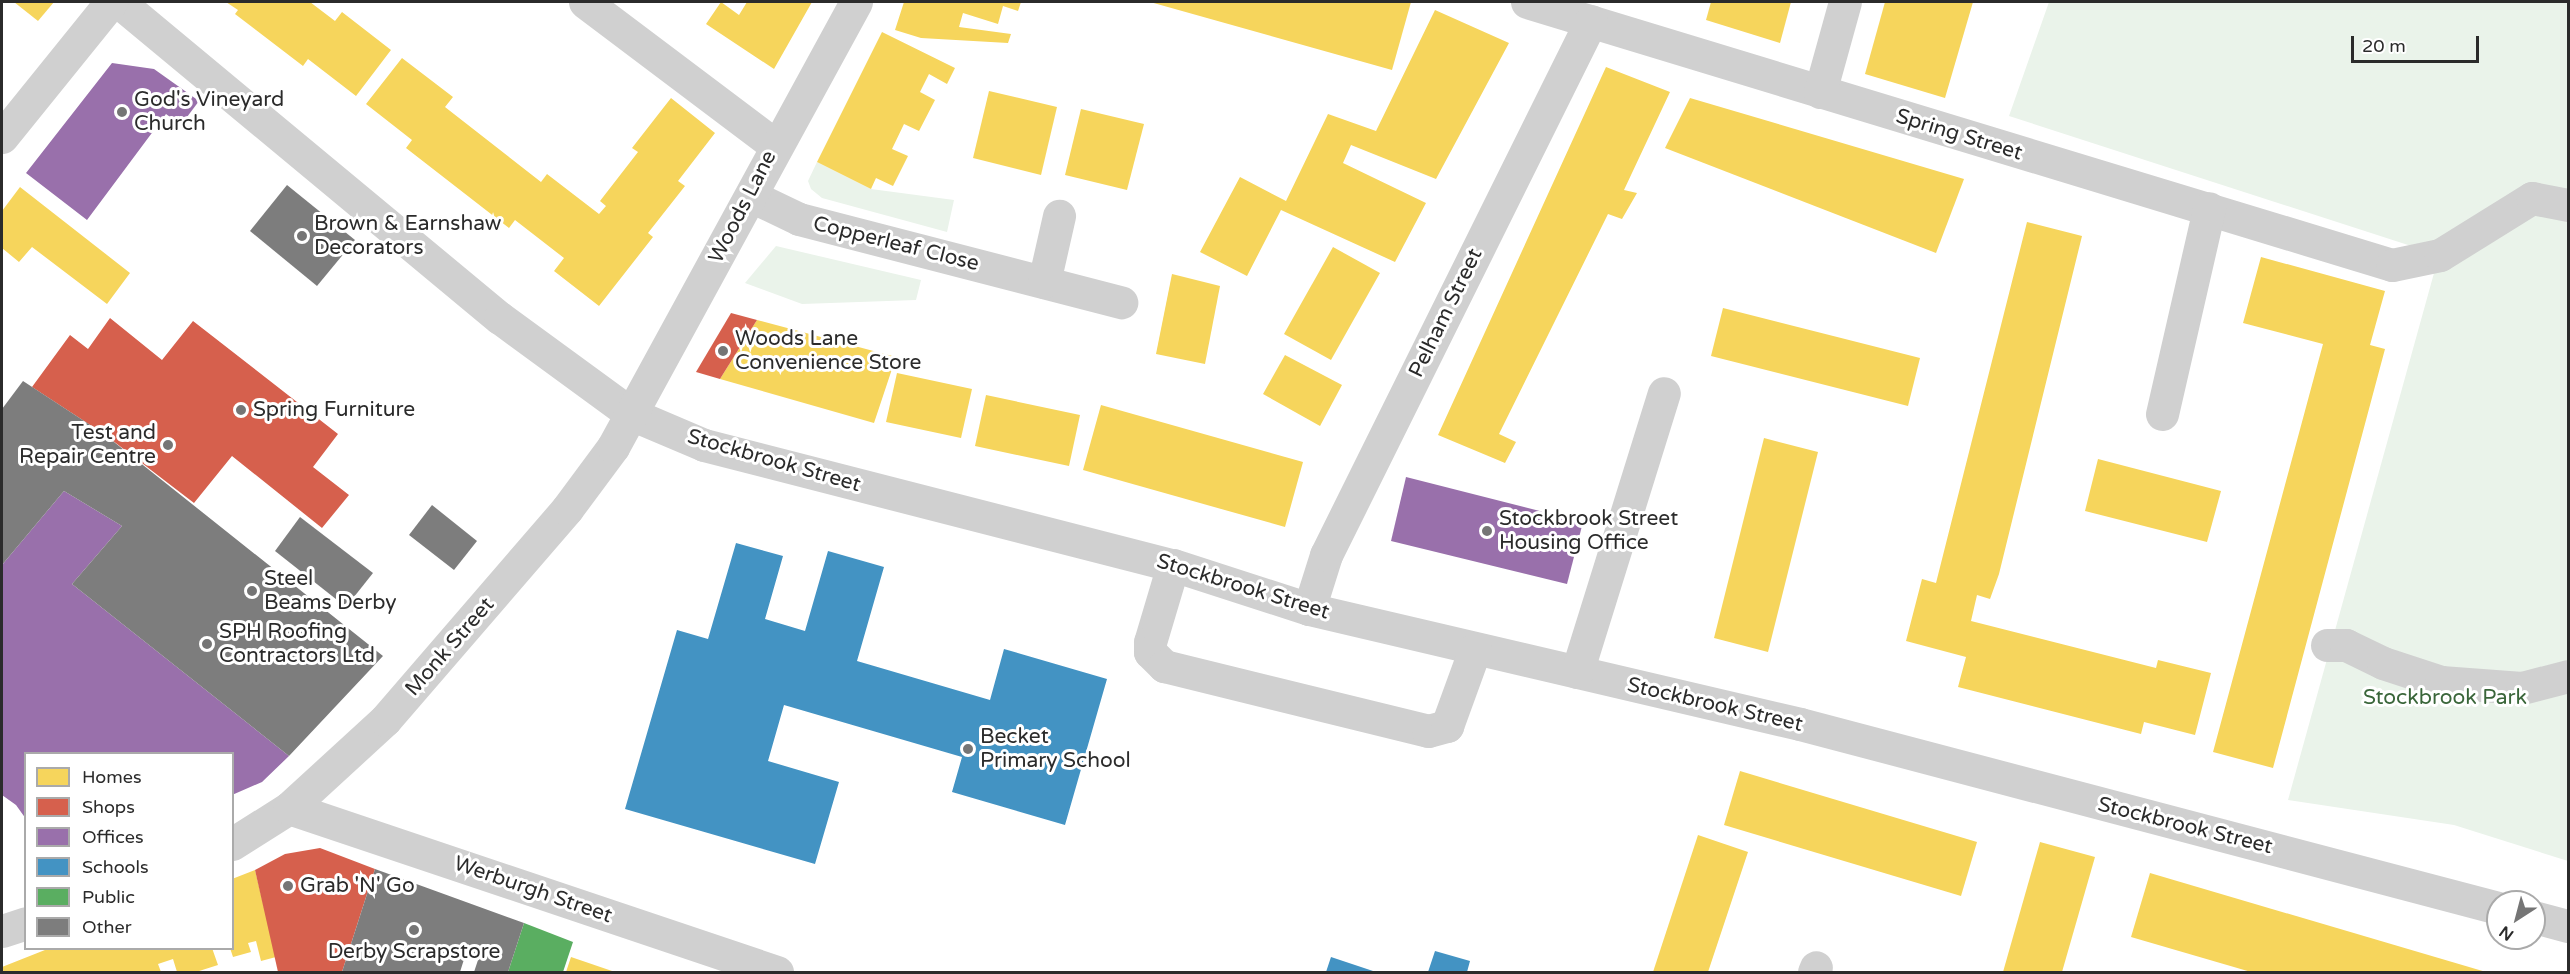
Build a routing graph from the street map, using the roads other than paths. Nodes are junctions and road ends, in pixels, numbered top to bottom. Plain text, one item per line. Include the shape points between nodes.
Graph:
1 (111, 2) edge
2 (119, 2) edge
3 (585, 2) edge
4 (856, 2) edge
5 (1527, 2) edge
6 (1845, 2) edge
7 (1591, 21) junction
8 (1820, 92) junction
9 (2, 137) edge
10 (775, 145) junction
11 (752, 196) junction
12 (2568, 205) edge
13 (2210, 208) junction
14 (1059, 216) dead end
15 (1044, 282) junction
16 (1121, 302) dead end
17 (1664, 393) dead end
18 (631, 414) junction
19 (2162, 414) dead end
20 (1173, 565) junction
21 (1309, 609) junction
22 (2327, 645) dead end
23 (1475, 649) junction
24 (1576, 672) junction
25 (2568, 676) edge
26 (289, 808) junction
27 (234, 843) edge
28 (2486, 905) edge
29 (2546, 920) edge
30 (24, 924) edge
31 (2568, 926) edge
32 (2, 931) edge
33 (777, 972) edge

1 - 9 street
2 - 18 street, Stockbrook Street via 500,318
3 - 10 street
4 - 10 street, Woods Lane
5 - 7 street, Spring Street
6 - 8 street
7 - 8 street, Spring Street
7 - 21 street, Pelham Street via 1326,555
8 - 13 street, Spring Street
10 - 11 street, Woods Lane
11 - 15 street, Copperleaf Close via 799,219
11 - 18 street, Woods Lane
12 - 13 street, Spring Street via 2532,198 2440,255 2392,265
13 - 19 street
14 - 15 street
15 - 16 street, Copperleaf Close
17 - 24 street
18 - 20 street, Stockbrook Street via 704,445
18 - 26 street, Monk Street via 567,509 437,663 345,758
20 - 21 street, Stockbrook Street
20 - 23 street via 1150,642 1150,652 1164,666 1435,731 1447,726
21 - 23 street, Stockbrook Street
22 - 25 street via 2346,645 2383,663 2441,682 2522,688
23 - 24 street, Stockbrook Street
24 - 28 street, Stockbrook Street via 1800,724
26 - 27 street, Monk Street
26 - 33 street, Werburgh Street
29 - 31 street
30 - 32 street

